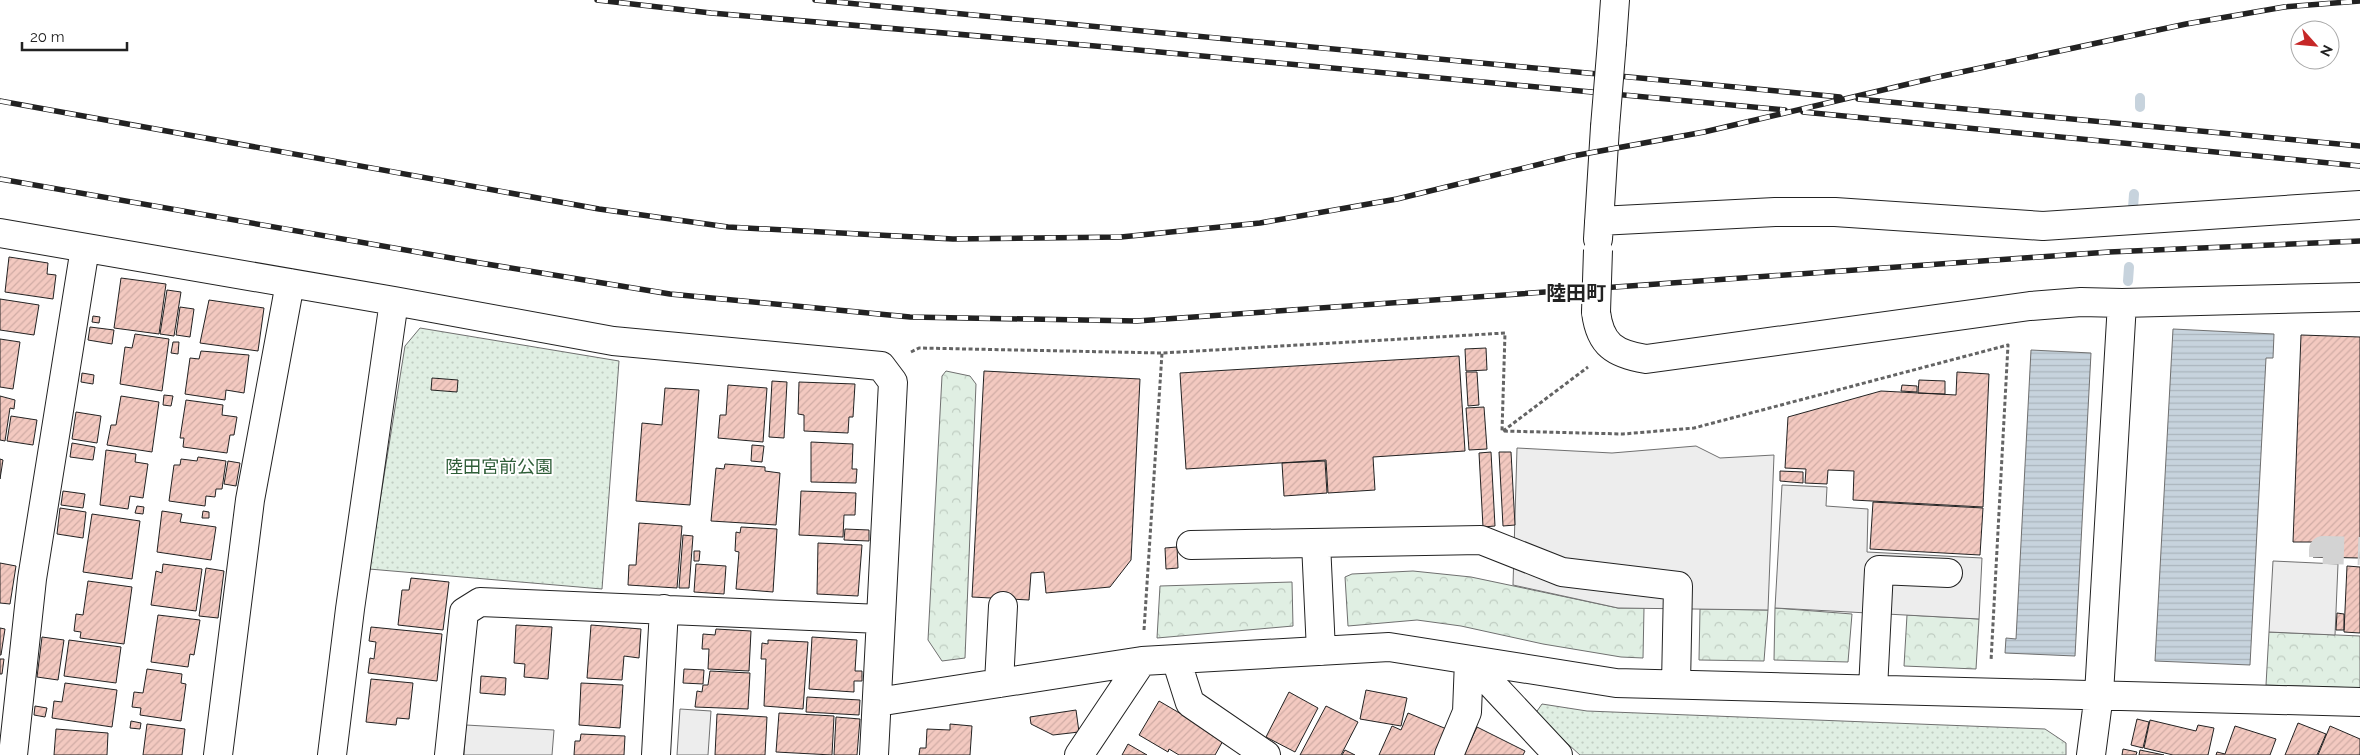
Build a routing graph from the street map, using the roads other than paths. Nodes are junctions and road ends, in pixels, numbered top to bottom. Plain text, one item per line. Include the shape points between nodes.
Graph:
1 (1615, 0) edge
2 (2360, 205) edge
3 (1599, 221) junction
4 (0, 233) edge
5 (85, 248) junction
6 (290, 283) junction
7 (2360, 297) edge
8 (394, 301) junction
9 (2122, 303) junction
10 (1316, 543) junction
11 (1191, 545) dead end
12 (1948, 573) dead end
13 (1003, 606) dead end
14 (664, 609) junction
15 (881, 619) junction
16 (1321, 651) junction
17 (1176, 659) junction
18 (1469, 660) junction
19 (1142, 661) junction
20 (998, 684) junction
21 (1676, 684) junction
22 (1873, 689) junction
23 (2099, 694) junction
24 (877, 702) junction
25 (2360, 702) edge
26 (13, 755) edge
27 (218, 755) edge
28 (332, 755) edge
29 (449, 755) edge
30 (656, 755) edge
31 (874, 755) edge
32 (1079, 755) edge
33 (1266, 755) edge
34 (1449, 755) edge
35 (1558, 755) edge
36 (2091, 755) edge

1 - 3 street, bridge
2 - 3 street via 2043,226 1835,212
3 - 9 street, bridge via 1598,330 1609,345 1625,356 1646,359 2030,306
4 - 5 street
5 - 6 street
5 - 26 street via 32,578
6 - 8 street
6 - 27 street via 250,500
7 - 9 street
8 - 15 street via 613,341 881,366 893,382
8 - 28 street
9 - 23 street
10 - 11 street
10 - 16 street
10 - 21 street via 1481,540 1562,572 1678,586
12 - 22 street via 1879,570
13 - 20 street
14 - 15 street
14 - 29 street via 480,602 464,612
14 - 30 street
15 - 24 street
16 - 17 street
16 - 18 street via 1389,647
17 - 19 street
17 - 33 street via 1190,703
18 - 21 street via 1616,683
18 - 34 street via 1466,712
18 - 35 street
19 - 20 street
19 - 32 street
20 - 24 street
21 - 22 street
22 - 23 street
23 - 25 street
23 - 36 street
24 - 31 street

